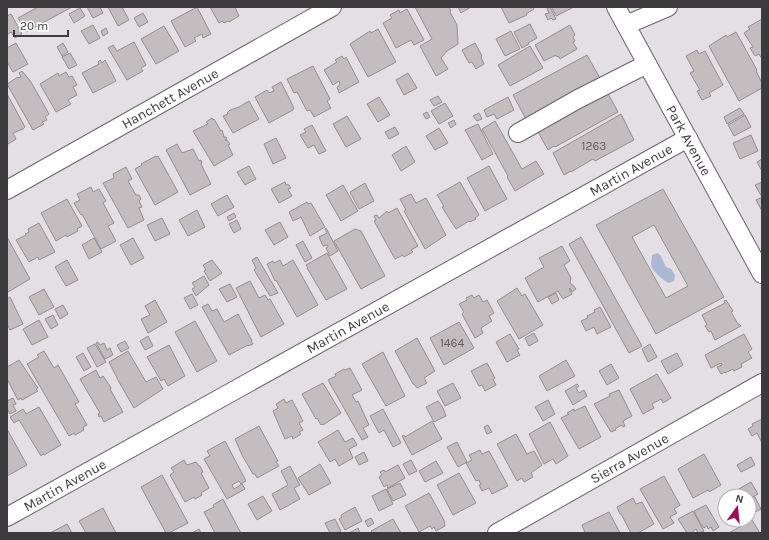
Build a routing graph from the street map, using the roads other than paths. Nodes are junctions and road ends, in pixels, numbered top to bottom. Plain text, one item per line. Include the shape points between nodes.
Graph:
1 (332, 7) edge
2 (616, 7) edge
3 (668, 7) edge
4 (626, 25) junction
5 (647, 64) junction
6 (518, 133) dead end
7 (688, 138) junction
8 (7, 190) edge
9 (762, 274) edge
10 (762, 383) edge
11 (7, 517) edge
12 (498, 533) edge

1 - 8 street, Hanchett Avenue
2 - 4 street, Park Avenue
3 - 4 street
4 - 5 street, Park Avenue
5 - 6 street
5 - 7 street, Park Avenue
7 - 9 street, Park Avenue
7 - 11 street, Martin Avenue
10 - 12 street, Sierra Avenue

